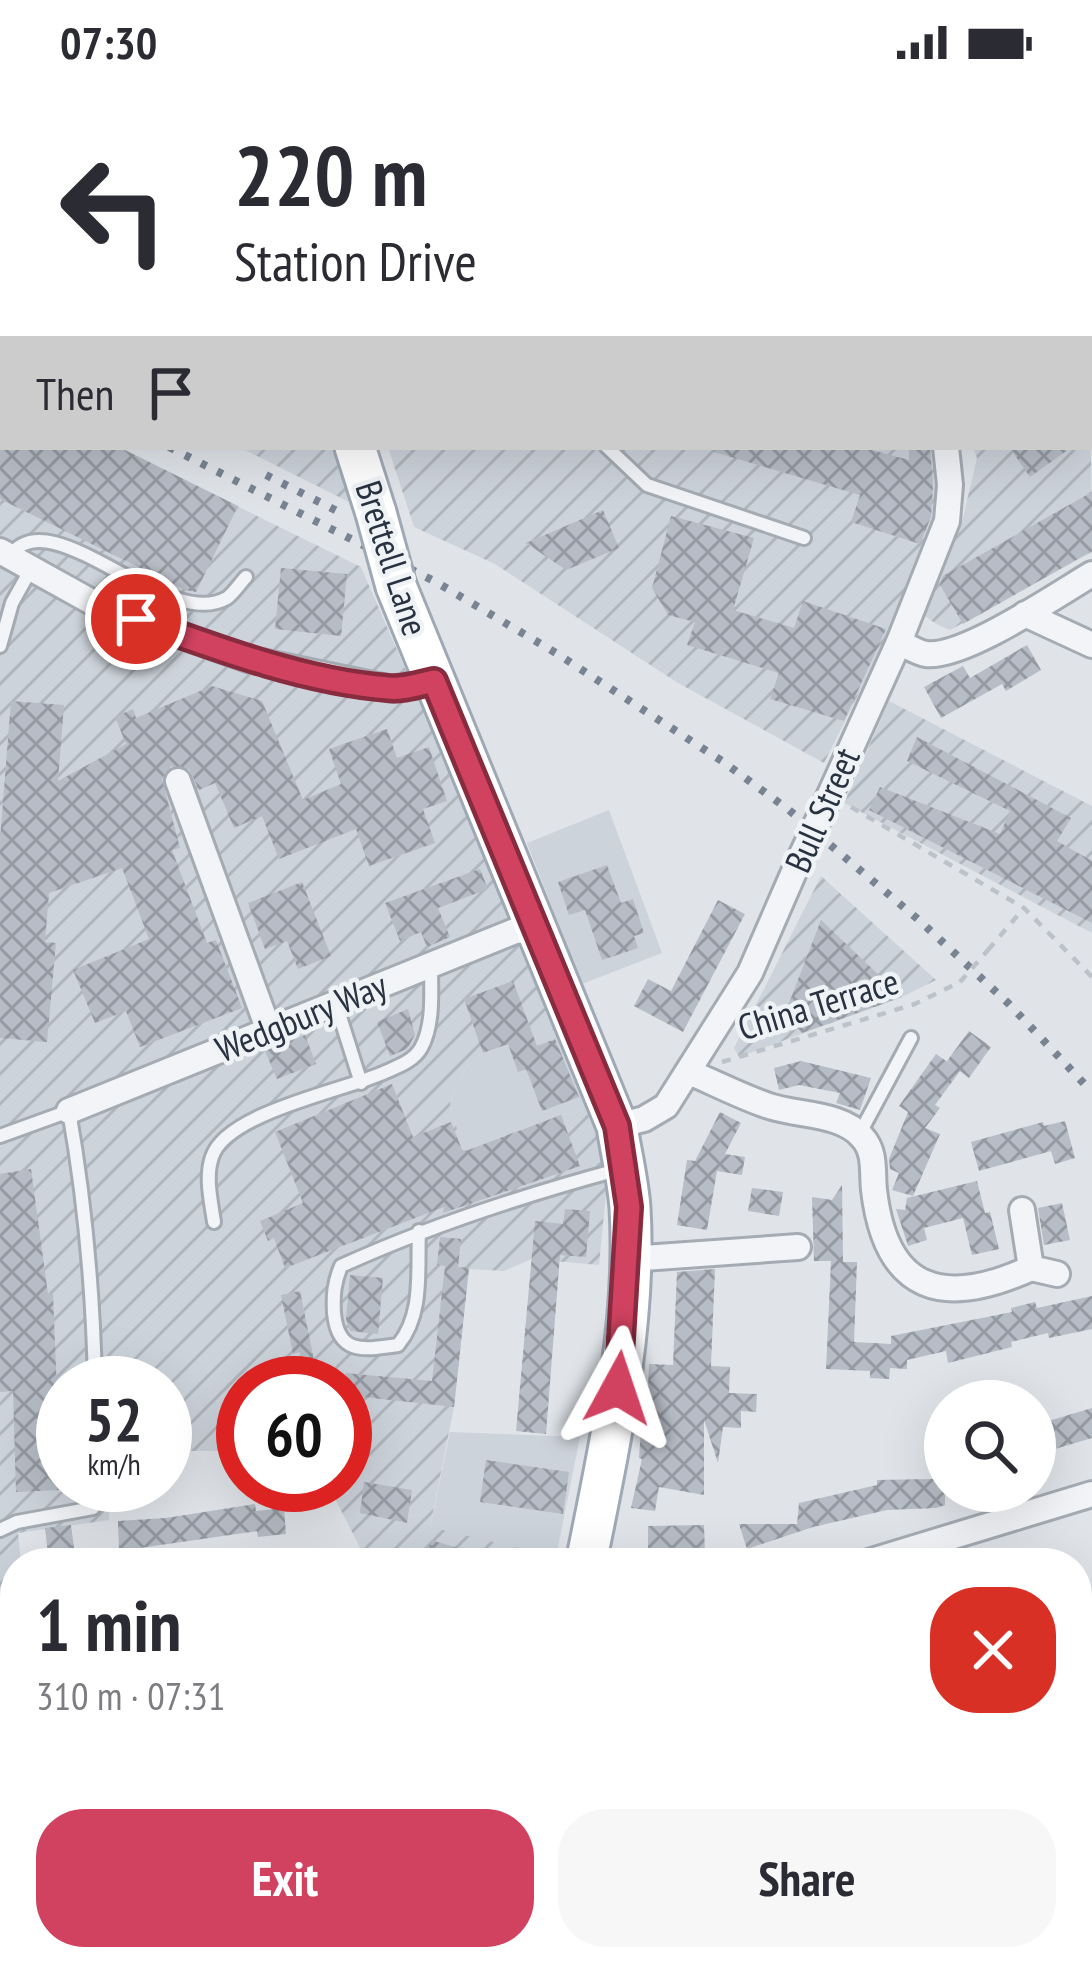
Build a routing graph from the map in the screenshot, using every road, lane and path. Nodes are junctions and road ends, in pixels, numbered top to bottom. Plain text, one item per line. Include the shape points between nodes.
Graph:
1 (357, 450) edge
2 (610, 450) edge
3 (946, 450) edge
4 (804, 538) dead end
5 (13, 559) edge
6 (1092, 574) edge
7 (246, 577) dead end
8 (1024, 614) junction
9 (899, 642) junction
10 (1092, 645) edge
11 (0, 646) edge
12 (434, 681) junction
13 (178, 781) dead end
14 (829, 797) junction
15 (1024, 908) junction
16 (536, 930) junction
17 (431, 965) junction
18 (1092, 977) edge
19 (335, 1003) junction
20 (269, 1030) junction
21 (910, 1038) dead end
22 (689, 1072) junction
23 (361, 1083) junction
24 (69, 1111) junction
25 (617, 1126) junction
26 (860, 1133) junction
27 (0, 1136) edge
28 (624, 1168) junction
29 (1022, 1210) dead end
30 (214, 1222) dead end
31 (419, 1231) junction
32 (798, 1247) dead end
33 (629, 1258) junction
34 (1031, 1268) junction
35 (1058, 1274) dead end
36 (94, 1356) edge
37 (1092, 1494) edge
38 (71, 1512) edge
39 (0, 1531) edge
40 (589, 1548) edge
41 (914, 1548) edge

1 - 12 main road, Brettell Lane, bridge
2 - 4 lane via 647,485
3 - 9 street, Bull Street via 947,520
5 - 7 lane via 28,540 41,539 142,585 205,602 226,598
5 - 11 lane
5 - 12 street via 99,606 248,659 392,689
6 - 8 street
8 - 9 street via 950,650 927,654
8 - 10 street
9 - 14 street, Bull Street
12 - 16 main road, Brettell Lane
13 - 20 street
14 - 15 path
14 - 22 street, Bull Street, bridge via 750,973
15 - 18 path
15 - 22 path, China Terrace, bridge via 961,982 915,1004
16 - 17 street, Wedgbury Way
16 - 25 main road, Brettell Lane
17 - 19 street, Wedgbury Way
17 - 23 lane via 420,1051
19 - 20 street, Wedgbury Way
19 - 23 lane
20 - 24 street, Wedgbury Way
21 - 26 lane
22 - 25 street, Bull Street via 666,1106
22 - 26 street
23 - 30 lane via 262,1114 222,1141 210,1166
24 - 27 lane
24 - 36 lane
25 - 28 main road, Brettell Lane
26 - 34 street via 872,1152 882,1232 900,1269 952,1288
28 - 31 lane
28 - 33 main road, Brettell Lane
29 - 34 street
31 - 31 lane via 340,1266 332,1286 337,1336 346,1345 398,1345 411,1330
32 - 33 street
33 - 40 main road, Brettell Lane via 618,1388
34 - 35 street
37 - 41 street
38 - 39 lane

